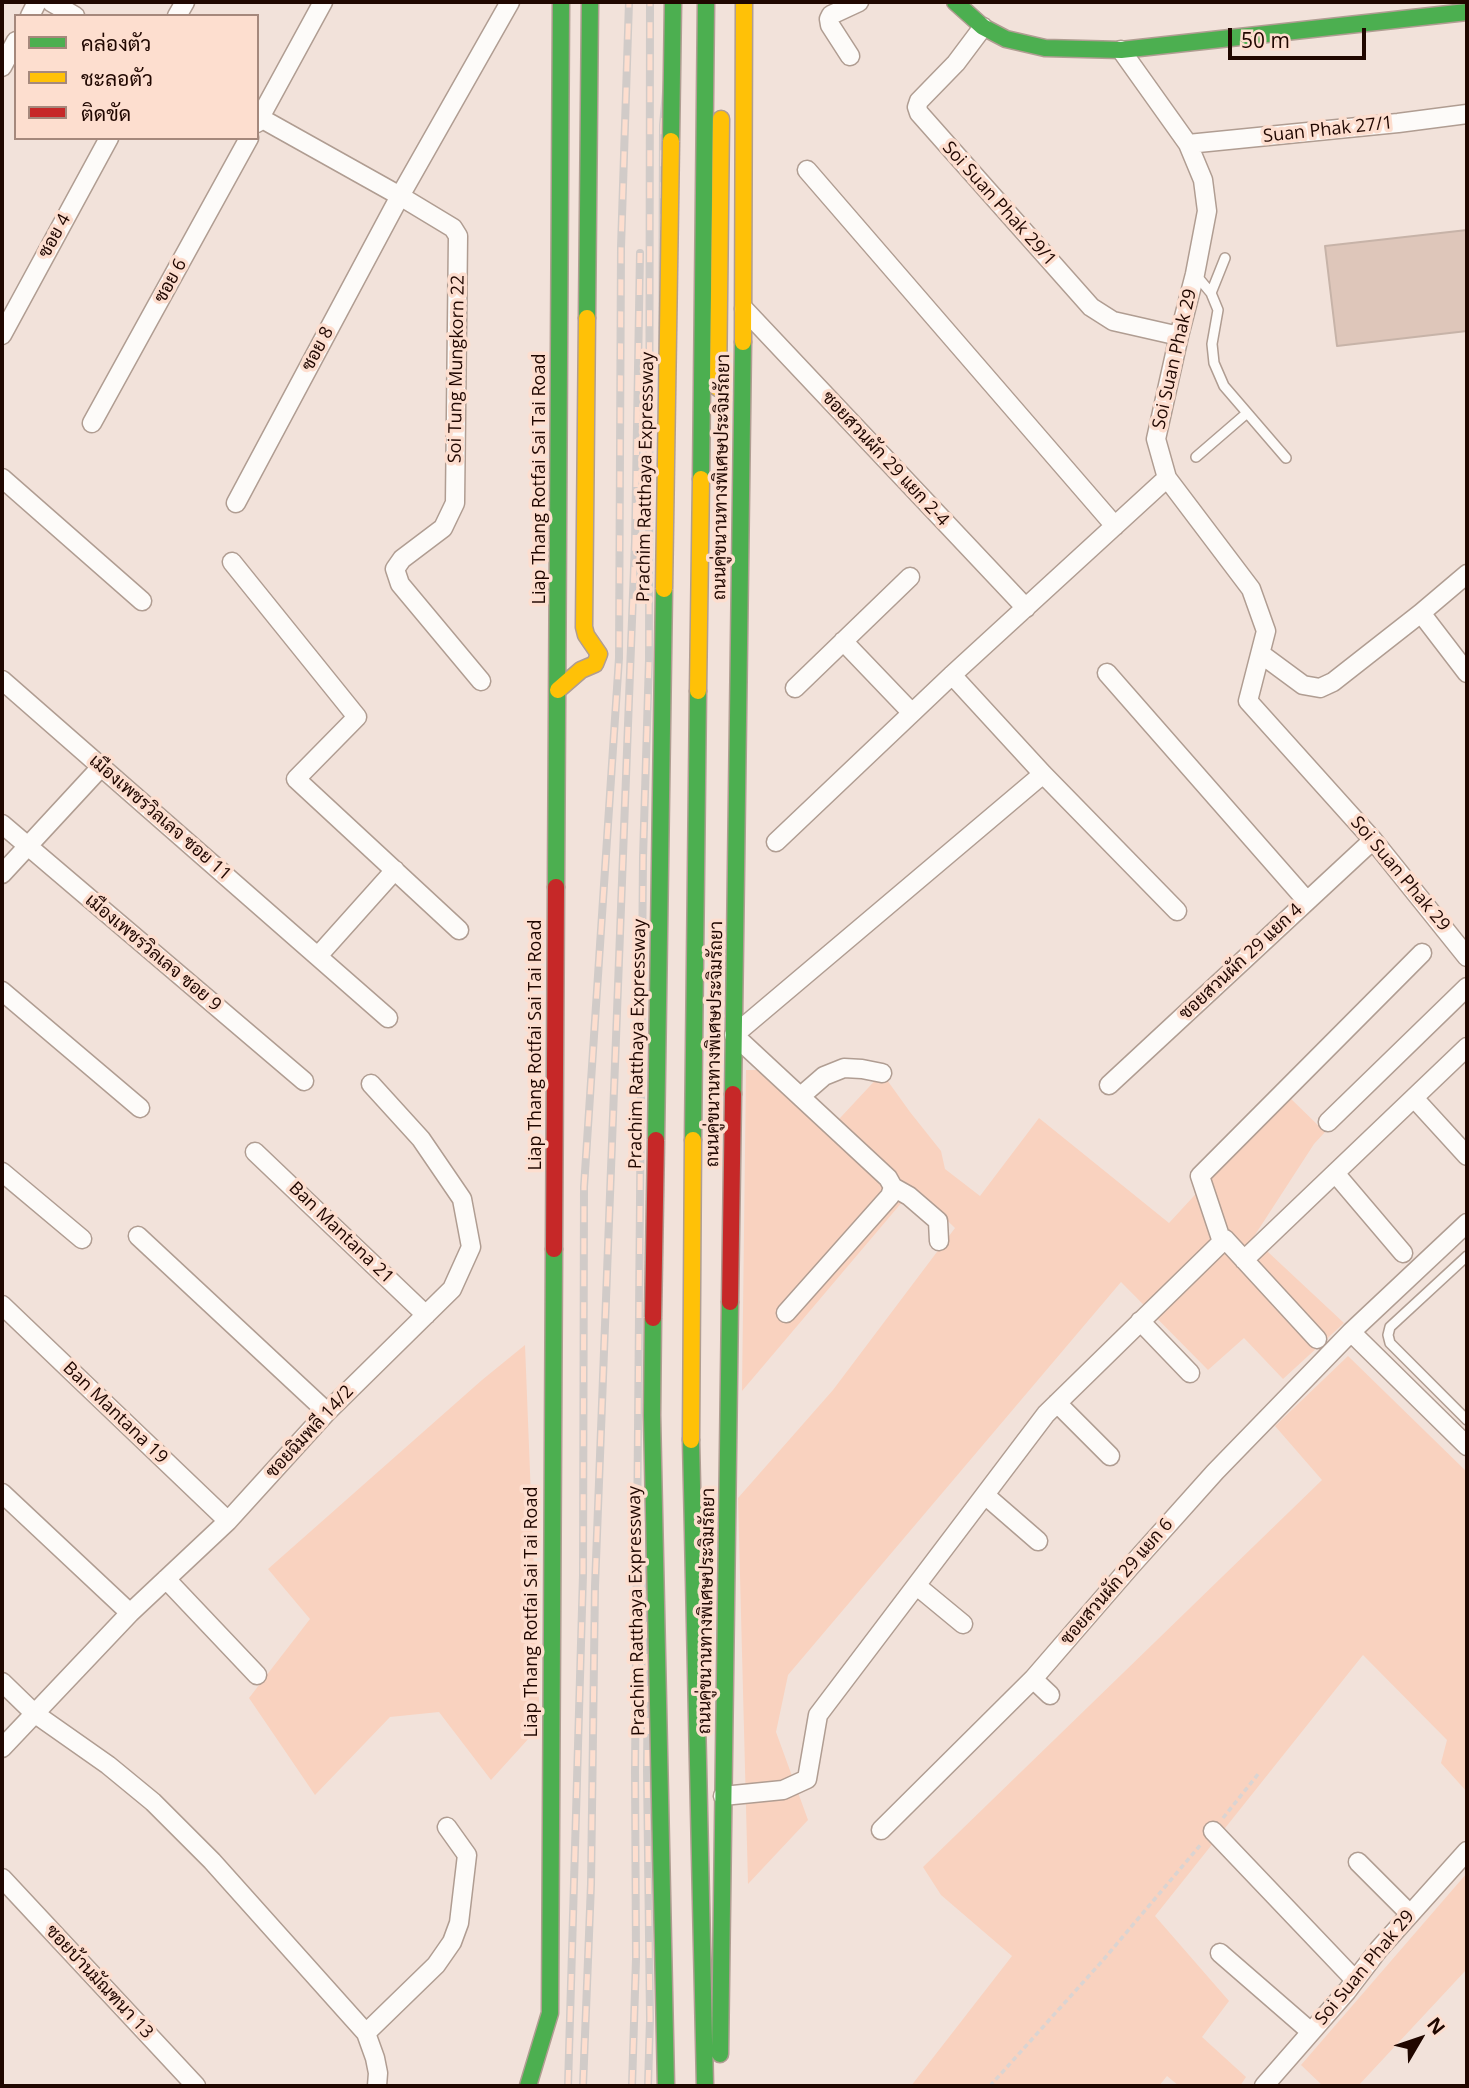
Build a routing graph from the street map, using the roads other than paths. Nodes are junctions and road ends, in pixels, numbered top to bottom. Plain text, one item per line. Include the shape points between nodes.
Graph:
1 (51, 2) edge
2 (323, 2) edge
3 (510, 2) edge
4 (561, 2) edge
5 (590, 2) edge
6 (673, 2) edge
7 (706, 2) edge
8 (744, 2) edge
9 (859, 2) edge
10 (955, 2) edge
11 (1467, 12) edge
12 (72, 14) edge
13 (983, 27) junction
14 (14, 45) edge
15 (1121, 50) junction
16 (850, 56) dead end
17 (2, 67) edge
18 (721, 109) dead end
19 (1467, 114) edge
20 (259, 117) edge
21 (259, 120) edge
22 (108, 140) edge
23 (248, 140) edge
24 (1188, 144) junction
25 (807, 170) dead end
26 (400, 196) junction
27 (1225, 258) dead end
28 (1195, 274) junction
29 (1212, 293) junction
30 (744, 309) junction
31 (2, 335) edge
32 (1179, 336) junction
33 (718, 410) dead end
34 (1247, 413) junction
35 (92, 424) dead end
36 (1196, 457) dead end
37 (1286, 458) dead end
38 (717, 466) dead end
39 (2, 478) edge
40 (1167, 478) junction
41 (236, 503) dead end
42 (1115, 526) junction
43 (232, 562) dead end
44 (1467, 574) edge
45 (910, 578) dead end
46 (142, 601) dead end
47 (1026, 608) junction
48 (1421, 613) junction
49 (843, 641) junction
50 (1261, 654) junction
51 (1107, 673) dead end
52 (1467, 673) edge
53 (952, 675) junction
54 (2, 680) edge
55 (481, 681) dead end
56 (795, 688) dead end
57 (558, 690) junction
58 (738, 699) junction
59 (912, 713) junction
60 (101, 767) junction
61 (1043, 774) junction
62 (2, 824) edge
63 (1373, 840) junction
64 (776, 842) dead end
65 (27, 846) junction
66 (395, 870) junction
67 (2, 874) edge
68 (1307, 901) junction
69 (1177, 911) dead end
70 (459, 930) dead end
71 (1422, 953) dead end
72 (318, 957) junction
73 (1467, 957) edge
74 (1467, 987) edge
75 (2, 991) edge
76 (388, 1018) dead end
77 (734, 1035) junction
78 (1467, 1047) edge
79 (882, 1073) dead end
80 (304, 1081) dead end
81 (371, 1084) dead end
82 (1109, 1085) dead end
83 (801, 1097) junction
84 (1414, 1098) junction
85 (140, 1108) dead end
86 (1328, 1122) dead end
87 (255, 1152) dead end
88 (1467, 1156) edge
89 (2, 1172) edge
90 (1335, 1173) junction
91 (893, 1186) junction
92 (1467, 1223) edge
93 (138, 1236) dead end
94 (82, 1238) dead end
95 (939, 1241) dead end
96 (1222, 1242) junction
97 (1403, 1253) dead end
98 (1467, 1256) edge
99 (1244, 1259) junction
100 (2, 1305) edge
101 (786, 1313) dead end
102 (426, 1315) junction
103 (1140, 1321) junction
104 (1351, 1332) junction
105 (1317, 1339) dead end
106 (1190, 1373) dead end
107 (1057, 1403) junction
108 (327, 1412) junction
109 (1467, 1420) edge
110 (1467, 1446) edge
111 (1110, 1456) dead end
112 (2, 1493) edge
113 (985, 1495) junction
114 (228, 1521) junction
115 (1038, 1541) dead end
116 (166, 1580) junction
117 (917, 1586) junction
118 (130, 1614) junction
119 (963, 1624) dead end
120 (257, 1675) dead end
121 (1033, 1679) junction
122 (2, 1682) edge
123 (1051, 1695) dead end
124 (34, 1713) junction
125 (2, 1748) edge
126 (723, 1796) junction
127 (447, 1827) dead end
128 (881, 1830) dead end
129 (1213, 1831) road end
130 (1467, 1851) edge
131 (1358, 1862) dead end
132 (2, 1878) edge
133 (1410, 1914) junction
134 (1220, 1953) dead end
135 (1355, 1980) junction
136 (550, 2013) junction
137 (1311, 2032) junction
138 (366, 2033) junction
139 (541, 2073) dead end
140 (196, 2086) edge
141 (377, 2086) edge
142 (528, 2086) edge
143 (666, 2086) edge
144 (705, 2086) edge
145 (720, 2086) edge
146 (1264, 2086) edge

1 - 12 street
2 - 20 street
3 - 26 street, ซอย 8
4 - 57 main road, Liap Thang Rotfai Sai Tai Road
5 - 57 main road via 584,627 599,654 596,664 581,670
6 - 143 main road, Prachim Ratthaya Expressway, bridge via 652,1415
7 - 144 main road via 691,1402
8 - 30 main road, ถนนคู่ขนานทางพิเศษประจิมรัถยา
9 - 16 street via 829,19
10 - 13 main road
11 - 15 main road
13 - 15 main road via 1006,39 1045,48
13 - 32 street, Soi Suan Phak 29/1 via 919,101 919,113 1091,307 1113,321
14 - 17 street
15 - 24 street, Soi Suan Phak 29
18 - 33 main road
19 - 24 street, Suan Phak 27/1
21 - 26 street, Soi Tung Mungkorn 22
22 - 31 street, ซอย 4
23 - 35 street, ซอย 6
24 - 28 street, Soi Suan Phak 29 via 1203,180 1207,211
25 - 42 street
26 - 41 street, ซอย 8
26 - 55 street, Soi Tung Mungkorn 22 via 453,229 459,246 455,503 443,528 402,558 395,569 400,584
27 - 29 lane
28 - 29 lane
28 - 32 street, Soi Suan Phak 29
29 - 34 lane via 1218,310 1214,362 1224,386
30 - 47 street, ซอยสวนผัก 29 แยก 2-4
30 - 58 main road, ถนนคู่ขนานทางพิเศษประจิมรัถยา
32 - 40 street, Soi Suan Phak 29 via 1156,439
34 - 36 lane
34 - 37 lane
38 - 58 main road via 714,633 699,665 721,679
39 - 46 street
40 - 42 street
40 - 50 street, Soi Suan Phak 29 via 1251,589 1266,631
42 - 47 street
43 - 66 street via 357,717 296,779
44 - 48 street
45 - 49 street
47 - 53 street
48 - 50 street via 1320,688 1303,685
48 - 52 street
49 - 56 street
49 - 59 street
50 - 63 street, Soi Suan Phak 29 via 1248,701
51 - 68 street
53 - 59 street
53 - 61 street
54 - 60 street, เมืองเพชรวิลเลจ ซอย 11
57 - 136 main road, Liap Thang Rotfai Sai Tai Road
58 - 77 main road, ถนนคู่ขนานทางพิเศษประจิมรัถยา
59 - 64 street
60 - 65 street
60 - 72 street, เมืองเพชรวิลเลจ ซอย 11
61 - 69 street
61 - 77 street
62 - 65 street, เมืองเพชรวิลเลจ ซอย 9
63 - 68 street, ซอยสวนผัก 29 แยก 4
63 - 73 street, Soi Suan Phak 29
65 - 67 street
65 - 80 street, เมืองเพชรวิลเลจ ซอย 9
66 - 70 street
66 - 72 street
68 - 82 street, ซอยสวนผัก 29 แยก 4
71 - 96 street via 1200,1176
72 - 76 street, เมืองเพชรวิลเลจ ซอย 11
74 - 86 street
75 - 85 street
77 - 83 street
77 - 126 main road, ถนนคู่ขนานทางพิเศษประจิมรัถยา
78 - 84 street
79 - 83 street via 844,1068 824,1076
81 - 102 street, ซอยฉิมพลี 14/2 via 421,1139 462,1199 471,1247 452,1289
83 - 91 street
84 - 88 street
84 - 90 street
87 - 102 street, Ban Mantana 21
89 - 94 street
90 - 97 street
90 - 99 street
91 - 95 street via 937,1221
91 - 101 street via 890,1196
92 - 104 street
93 - 108 street
96 - 99 street via 1225,1239
96 - 103 street
98 - 109 lane via 1390,1326 1388,1335 1390,1343
99 - 105 street
100 - 114 street, Ban Mantana 19
102 - 108 street, ซอยฉิมพลี 14/2
103 - 106 street
103 - 107 street
104 - 110 street
104 - 121 street, ซอยสวนผัก 29 แยก 6 via 1215,1472
107 - 111 street
107 - 113 street
108 - 114 street, ซอยฉิมพลี 14/2
112 - 118 street
113 - 115 street
113 - 117 street
114 - 116 street, ซอยฉิมพลี 14/2
116 - 118 street, ซอยฉิมพลี 14/2
116 - 120 street
117 - 119 street
117 - 126 street via 818,1716 807,1779 783,1790
118 - 124 street, ซอยฉิมพลี 14/2
121 - 123 street
121 - 128 street, ซอยสวนผัก 29 แยก 6
122 - 124 street
124 - 125 street, ซอยฉิมพลี 14/2
124 - 138 street via 153,1802
126 - 145 main road, ถนนคู่ขนานทางพิเศษประจิมรัถยา
127 - 138 street via 467,1855 459,1923 452,1942 436,1965
129 - 135 street
130 - 133 street, Soi Suan Phak 29
131 - 133 street
132 - 140 street, ซอยบ้านมัณฑนา 13
133 - 135 street, Soi Suan Phak 29
134 - 137 street
135 - 137 street, Soi Suan Phak 29
136 - 139 lane
136 - 142 main road, Liap Thang Rotfai Sai Tai Road
137 - 146 street, Soi Suan Phak 29
138 - 141 street via 375,2058

